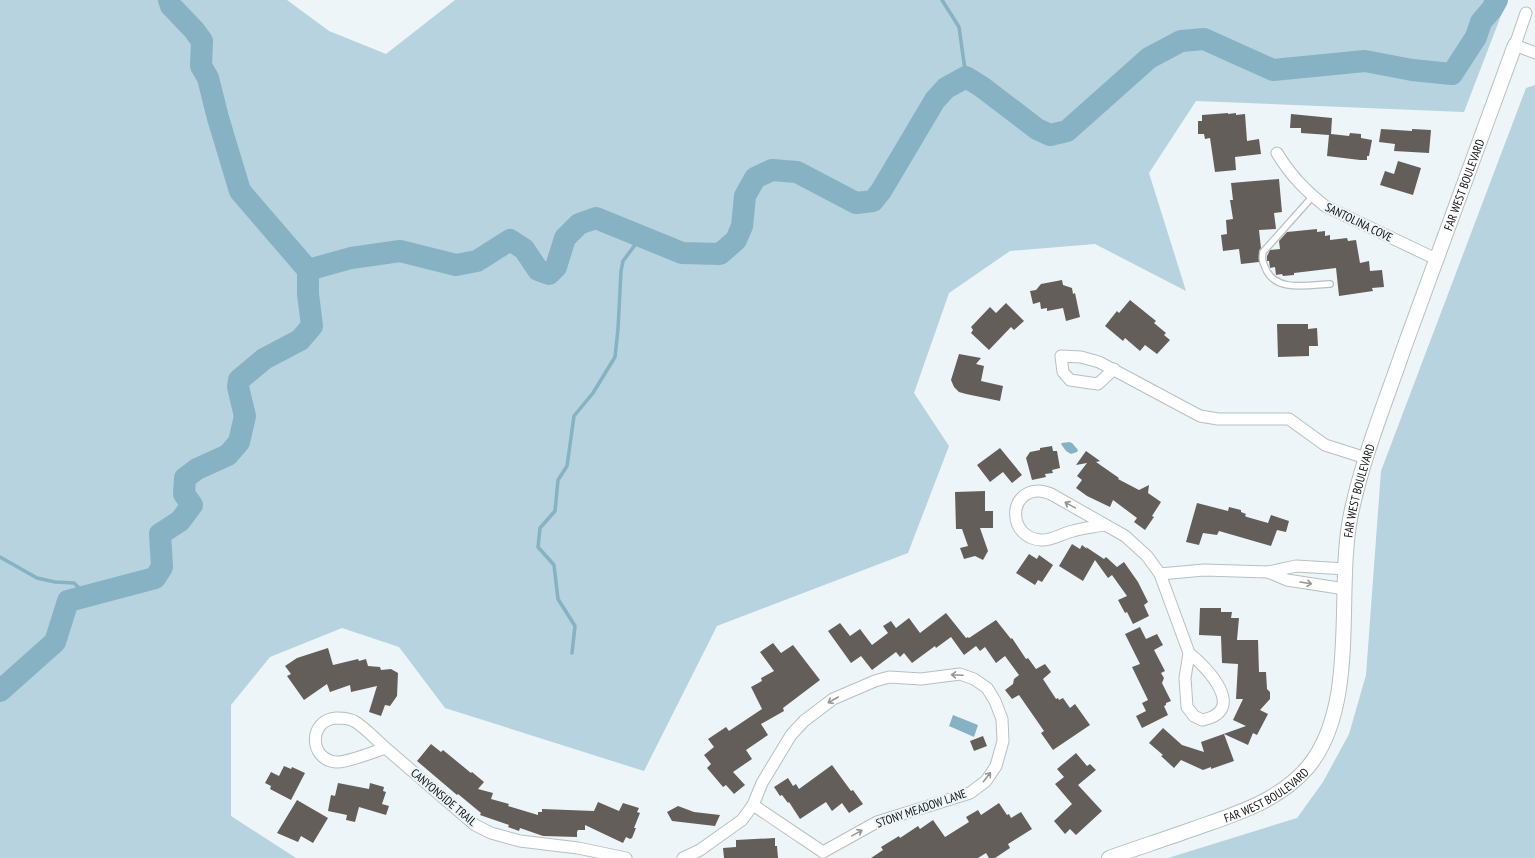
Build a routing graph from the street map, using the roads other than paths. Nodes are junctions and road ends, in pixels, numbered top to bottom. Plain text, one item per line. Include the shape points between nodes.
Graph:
1 (1526, 13) dead end
2 (1515, 45) junction
3 (1535, 53) edge
4 (1278, 153) dead end
5 (1313, 196) junction
6 (1436, 259) junction
7 (1330, 284) dead end
8 (1114, 369) dead end
9 (1366, 458) junction
10 (1104, 525) junction
11 (1346, 569) junction
12 (1268, 572) junction
13 (1160, 574) junction
14 (1345, 589) junction
15 (1189, 653) junction
16 (386, 748) junction
17 (753, 805) junction
18 (822, 855) edge
19 (626, 858) edge
20 (683, 858) edge
21 (1109, 858) edge

1 - 2 street, FAR WEST BOULEVARD
2 - 3 street
2 - 6 street, FAR WEST BOULEVARD
4 - 5 street, SANTOLINA COVE via 1289,172
5 - 6 street, SANTOLINA COVE via 1325,206
5 - 7 lane via 1263,252 1262,259 1274,281 1289,286
6 - 9 street, FAR WEST BOULEVARD
8 - 9 street via 1200,416 1289,419 1325,444
9 - 11 street, FAR WEST BOULEVARD via 1351,514
10 -> 10 street via 1051,494 1040,491 1020,499 1015,510 1015,520 1022,532 1031,538 1042,540
10 - 13 street via 1125,536 1148,556
11 - 12 street via 1296,566
11 - 14 street, FAR WEST BOULEVARD
12 - 13 street via 1204,570
12 -> 14 street via 1287,580
13 - 15 street
14 - 21 street, FAR WEST BOULEVARD via 1340,680 1333,717 1323,743 1309,765 1292,784 1242,812
15 - 15 street via 1201,662 1215,679 1221,692 1223,704 1219,713 1210,719 1202,720 1194,716 1187,707 1185,678
16 - 16 street, CANYONSIDE TRAIL via 336,762 327,759 318,751 315,742 316,731 322,723 332,718 344,718 355,722
16 - 19 street, CANYONSIDE TRAIL via 475,825 491,833 520,841 578,848
17 - 18 street
18 -> 17 street, STONY MEADOW LANE via 877,822 970,793 986,781 996,766 1003,741 1002,719 987,688 974,679 960,674 921,679 889,677 833,699 804,721 791,736 762,783
17 - 20 street via 742,820 717,839

